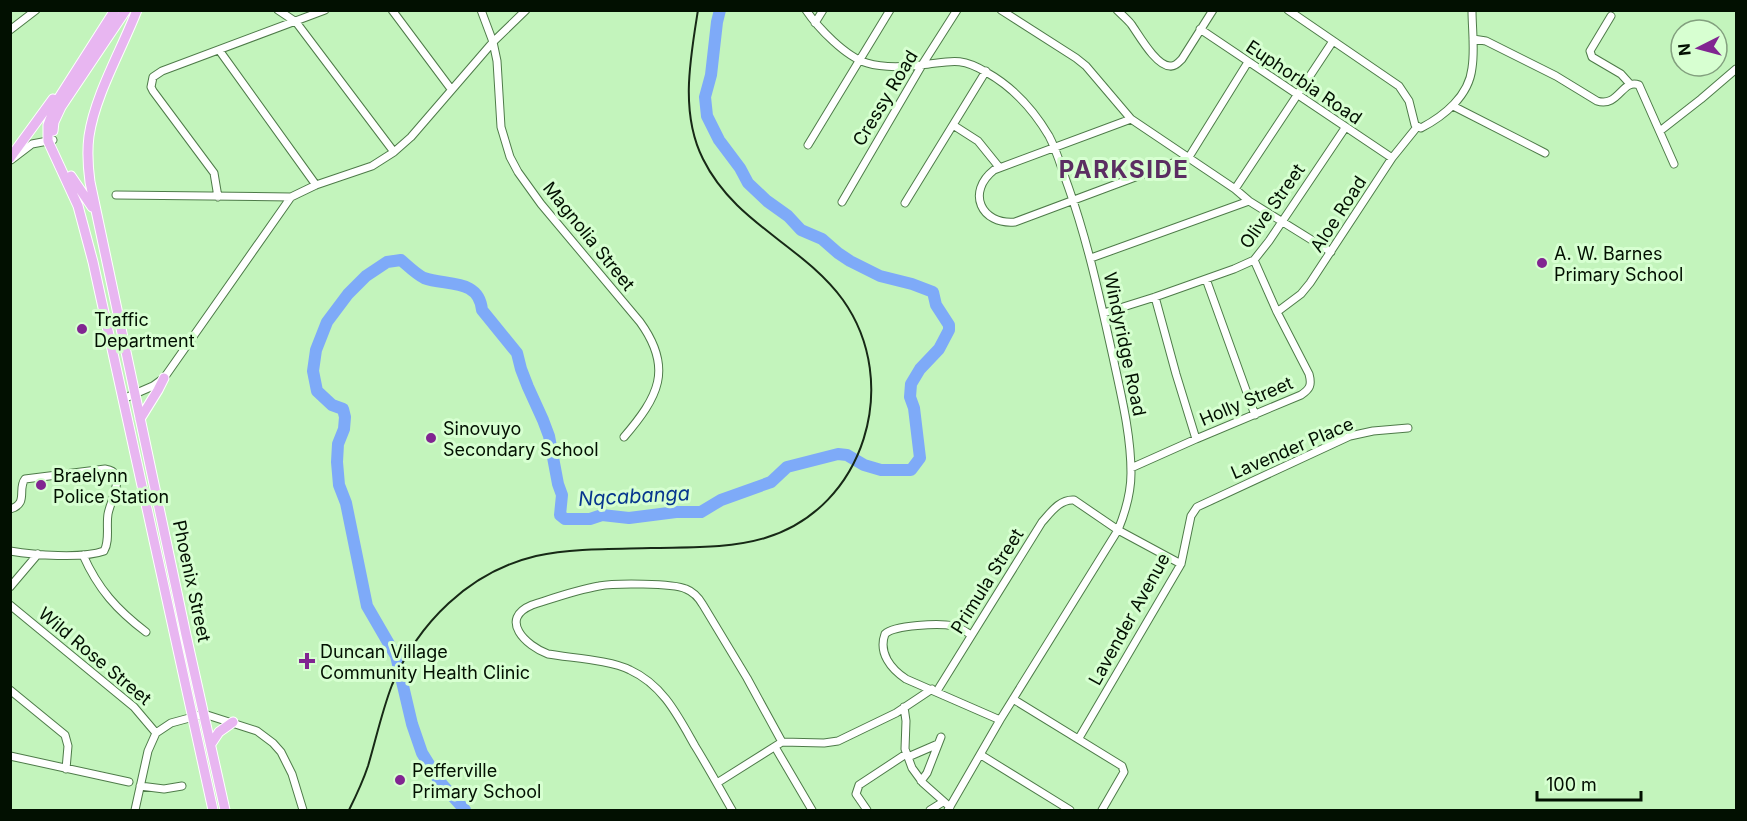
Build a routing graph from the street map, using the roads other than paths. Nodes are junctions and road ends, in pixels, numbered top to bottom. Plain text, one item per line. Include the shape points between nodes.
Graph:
1 (36, 10) edge
2 (115, 10) edge
3 (126, 10) edge
4 (137, 10) edge
5 (278, 10) edge
6 (325, 10) edge
7 (392, 10) edge
8 (481, 10) edge
9 (526, 10) edge
10 (806, 10) edge
11 (823, 10) edge
12 (890, 10) edge
13 (957, 10) edge
14 (1001, 10) edge
15 (1117, 10) edge
16 (1212, 10) edge
17 (1288, 10) edge
18 (1472, 10) edge
19 (1611, 16) dead end
20 (296, 22) junction
21 (815, 24) junction
22 (1200, 29) junction
23 (10, 30) edge
24 (1473, 39) junction
25 (1333, 40) junction
26 (493, 42) junction
27 (93, 45) junction
28 (219, 50) junction
29 (859, 60) junction
30 (1248, 62) junction
31 (921, 65) junction
32 (1737, 69) edge
33 (986, 71) junction
34 (1630, 84) junction
35 (451, 89) junction
36 (1297, 95) junction
37 (1454, 106) junction
38 (1131, 119) junction
39 (953, 125) junction
40 (1419, 127) junction
41 (1345, 128) junction
42 (1660, 131) junction
43 (51, 141) junction
44 (808, 145) dead end
45 (1054, 147) junction
46 (394, 152) junction
47 (1545, 153) dead end
48 (1189, 157) junction
49 (1392, 158) junction
50 (10, 159) edge
51 (1674, 164) dead end
52 (999, 167) junction
53 (316, 185) junction
54 (1235, 189) junction
55 (116, 195) dead end
56 (218, 197) junction
57 (291, 197) junction
58 (1073, 201) junction
59 (1250, 201) junction
60 (842, 202) dead end
61 (905, 203) dead end
62 (95, 212) junction
63 (1281, 220) junction
64 (1331, 252) junction
65 (1090, 258) junction
66 (1254, 260) junction
67 (1206, 279) junction
68 (1155, 297) junction
69 (1277, 312) junction
70 (1104, 313) junction
71 (164, 378) junction
72 (135, 394) junction
73 (123, 399) junction
74 (1255, 415) junction
75 (140, 419) junction
76 (1408, 428) dead end
77 (624, 436) dead end
78 (1196, 439) junction
79 (1131, 468) junction
80 (10, 509) edge
81 (1193, 511) joint
82 (1118, 530) junction
83 (10, 551) edge
84 (38, 554) junction
85 (83, 555) junction
86 (1181, 564) junction
87 (10, 587) edge
88 (10, 605) edge
89 (146, 632) dead end
90 (970, 635) junction
91 (10, 690) edge
92 (935, 690) junction
93 (1013, 699) junction
94 (904, 707) junction
95 (204, 714) junction
96 (192, 717) junction
97 (1000, 720) junction
98 (233, 722) junction
99 (156, 733) junction
100 (1079, 738) junction
101 (782, 742) junction
102 (211, 744) junction
103 (775, 747) junction
104 (907, 755) junction
105 (981, 755) junction
106 (10, 756) edge
107 (66, 769) junction
108 (921, 781) junction
109 (129, 782) dead end
110 (717, 783) junction
111 (140, 786) junction
112 (182, 786) dead end
113 (947, 806) edge
114 (135, 810) edge
115 (213, 810) edge
116 (225, 810) edge
117 (303, 810) edge
118 (732, 810) edge
119 (812, 810) edge
120 (867, 810) edge
121 (930, 810) edge
122 (1070, 810) edge
123 (1102, 810) edge

1 - 23 street
2 - 27 main road
3 - 43 main road via 61,107
4 - 62 main road, Phoenix Street via 89,135 88,166
5 - 20 street
6 - 20 street
7 - 35 street
8 - 26 street, Magnolia Street
9 - 26 street
10 - 21 street, Windyridge Road
11 - 21 street
12 - 29 street
13 - 31 street, Cressy Road
14 - 38 street via 1081,62
15 - 22 street via 1154,57 1166,65 1175,65 1182,59
16 - 22 street
17 - 25 street
18 - 24 street
19 - 34 street via 1590,51
20 - 28 street
20 - 46 street
21 - 29 street, Windyridge Road
22 - 30 street, Euphorbia Road
24 - 34 street via 1486,41 1602,102 1611,101
24 - 37 street via 1471,73
25 - 36 street
25 - 40 street via 1400,86
26 - 35 street
26 - 77 street, Magnolia Street via 501,127 510,157 542,204 640,322 657,354 659,375 653,397
27 - 43 main road via 50,116 47,133
27 - 50 main road
28 - 53 street
28 - 56 street via 156,74 151,87 214,174
29 - 31 street, Windyridge Road
29 - 44 street
30 - 36 street, Euphorbia Road
30 - 48 street
31 - 33 street, Windyridge Road via 965,61
31 - 60 street, Cressy Road
32 - 42 street
33 - 39 street
33 - 45 street, Windyridge Road via 1025,101
34 - 42 street via 1639,85
35 - 46 street
36 - 41 street, Euphorbia Road
36 - 54 street
37 - 40 street, Aloe Road
37 - 47 street
38 - 45 street
38 - 48 street
39 - 52 street via 978,141
39 - 61 street
40 - 49 street, Aloe Road
41 - 49 street, Euphorbia Road
41 - 63 street, Olive Street
42 - 51 street
43 - 50 street via 32,144
43 - 62 main road
43 - 73 main road, Phoenix Street via 84,224
45 - 52 street
45 - 58 street, Windyridge Road
46 - 53 street via 372,166
48 - 54 street
48 - 58 street
49 - 64 street, Aloe Road
52 - 58 street via 986,176 979,192 984,210 994,219 1015,222
53 - 57 street
54 - 59 street
55 - 56 street
56 - 57 street
57 - 71 street
58 - 65 street, Windyridge Road
59 - 63 street
59 - 65 street
62 - 72 main road, Phoenix Street
63 - 64 street
63 - 66 street, Olive Street
64 - 69 street, Aloe Road via 1301,294
65 - 70 street, Windyridge Road
66 - 67 street, Olive Street
66 - 69 street, Holly Street
67 - 68 street, Olive Street
67 - 74 street
68 - 70 street, Olive Street
68 - 78 street
69 - 74 street, Holly Street via 1311,385 1301,394
70 - 79 street, Windyridge Road via 1128,430
71 - 72 street
71 - 75 main road
72 - 73 street
72 - 75 main road, Phoenix Street
73 - 96 main road, Phoenix Street
74 - 78 street, Holly Street
75 - 95 main road, Phoenix Street
76 - 81 street, Lavender Place via 1350,436
78 - 79 street, Holly Street
79 - 82 street, Windyridge Road
80 - 85 street via 21,500 25,479 105,469 114,472 117,480 108,511 106,549
81 - 86 street, Lavender Avenue
82 - 86 street
82 - 90 street, Primula Street via 1074,500 1058,506 1042,522
82 - 93 street, Windyridge Road
83 - 84 street
84 - 85 street
84 - 87 street
85 - 89 street via 109,599
86 - 100 street, Lavender Avenue
88 - 99 street, Wild Rose Street via 134,707
90 - 92 street, Primula Street
90 - 92 street via 960,628 937,625 894,629 885,634 884,649 892,667 906,678
91 - 107 street via 65,735
92 - 94 street
92 - 97 street
93 - 97 street, Windyridge Road
93 - 100 street
94 - 101 street via 838,741
94 - 104 street
95 - 96 street
95 - 98 street
95 - 102 main road, Phoenix Street
96 - 99 street via 171,723
96 - 115 main road, Phoenix Street
97 - 105 street, Windyridge Road
98 - 102 main road
98 - 117 street via 266,736 281,752
99 - 111 street
100 - 123 street via 1122,766 1124,772
101 - 103 street
101 - 110 street via 703,605 687,589 600,586 532,605 519,613 517,626 531,646 548,654 617,665 659,689
102 - 116 main road, Phoenix Street
103 - 110 street
103 - 119 street
104 - 108 street
104 - 108 street via 939,740
104 - 120 street via 859,785 856,794
105 - 113 street, Windyridge Road
105 - 122 street
106 - 107 street
107 - 109 street
108 - 113 street
110 - 118 street
111 - 112 street
111 - 114 street
113 - 121 street

